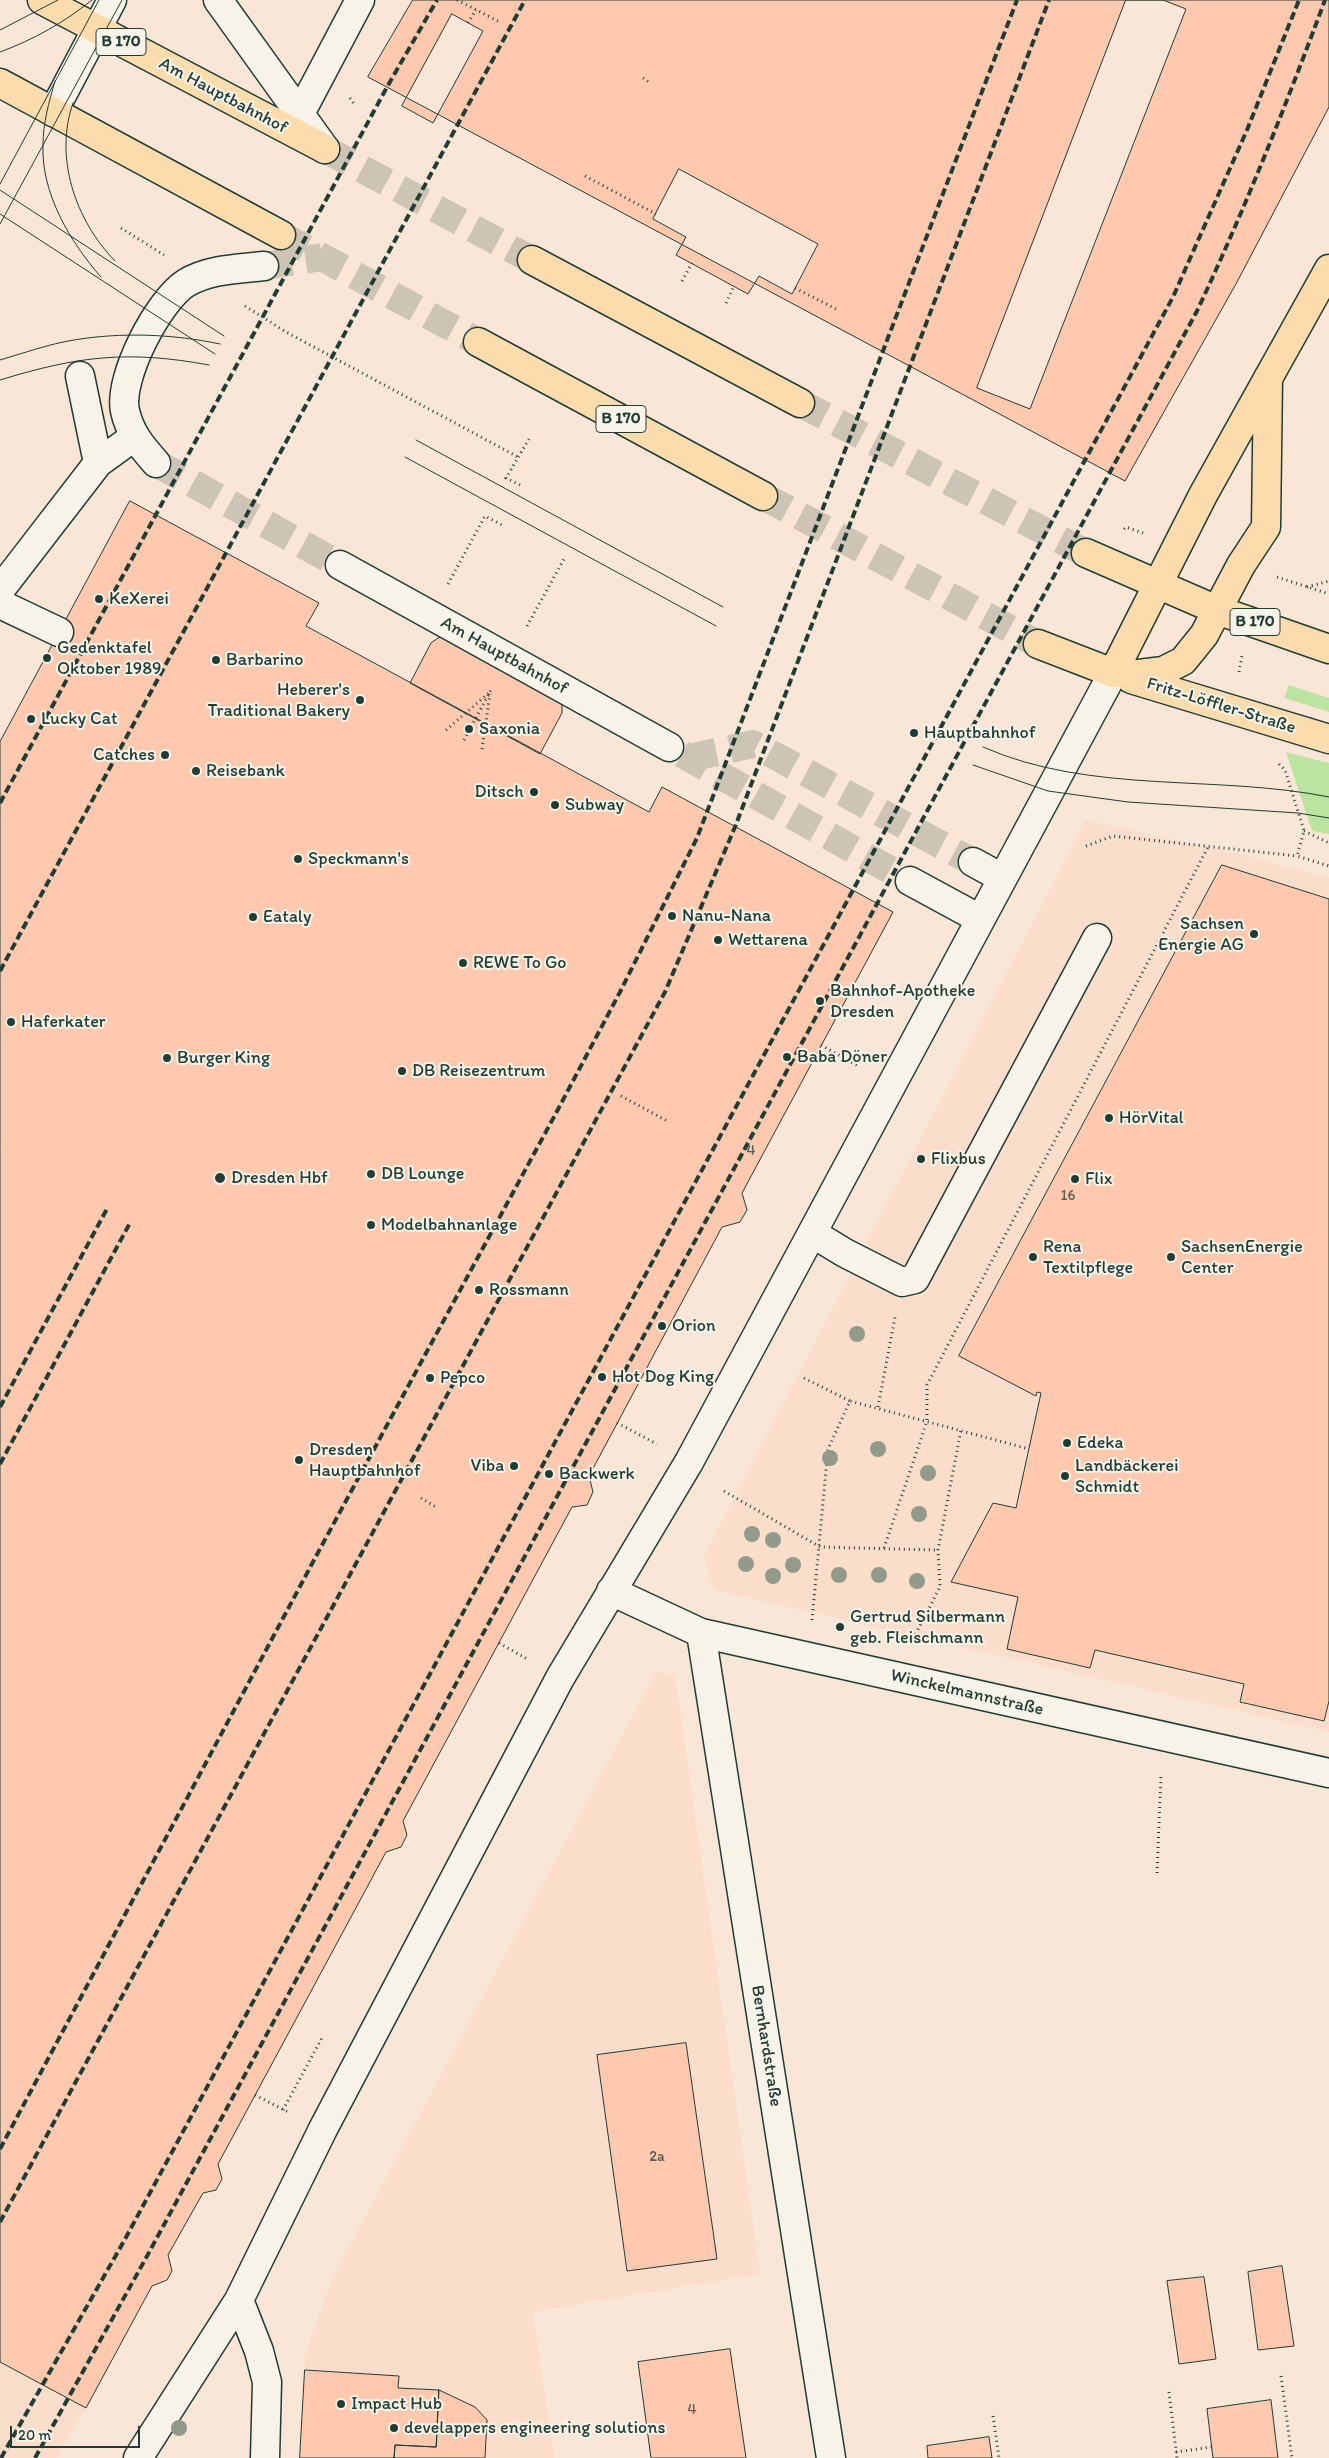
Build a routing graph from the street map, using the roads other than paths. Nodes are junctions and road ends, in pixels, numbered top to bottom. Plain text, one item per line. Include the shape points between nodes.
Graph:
1 (42, 0) edge
2 (112, 0) edge
3 (218, 0) edge
4 (360, 0) edge
5 (97, 29) junction
6 (0, 83) edge
7 (47, 109) junction
8 (295, 122) junction
9 (325, 150) tunnel mouth
10 (281, 235) tunnel mouth
11 (532, 260) tunnel mouth
12 (264, 266) tunnel mouth
13 (1329, 269) edge
14 (478, 342) tunnel mouth
15 (80, 376) dead end
16 (1268, 378) junction
17 (800, 403) tunnel mouth
18 (134, 437) junction
19 (98, 463) junction
20 (156, 463) tunnel mouth
21 (763, 496) tunnel mouth
22 (1086, 553) tunnel mouth
23 (340, 565) tunnel mouth
24 (1155, 584) junction
25 (0, 590) edge
26 (0, 604) edge
27 (1217, 610) junction
28 (59, 632) dead end
29 (1038, 644) tunnel mouth
30 (1329, 649) edge
31 (1113, 673) junction
32 (1329, 739) edge
33 (669, 747) tunnel mouth
34 (973, 862) tunnel mouth
35 (1002, 878) junction
36 (910, 881) tunnel mouth
37 (980, 919) junction
38 (1097, 938) dead end
39 (812, 1233) junction
40 (611, 1591) junction
41 (701, 1633) junction
42 (1329, 1774) edge
43 (239, 2300) junction
44 (138, 2458) edge
45 (265, 2458) edge
46 (830, 2458) edge

1 - 5 main road, Am Hauptbahnhof / B 170
2 - 5 street
3 - 8 street
4 - 8 street
5 - 7 street
5 - 8 main road, Am Hauptbahnhof / B 170
6 - 7 main road
7 - 10 main road
8 - 9 main road, Am Hauptbahnhof / B 170
11 - 17 main road
12 - 18 street via 214,272 185,284 168,301 135,356 128,378 125,409
13 - 16 main road
14 - 21 main road, B 170
15 - 19 street
16 - 24 main road
16 - 27 main road via 1266,527
18 - 19 street
18 - 20 street
19 - 25 street
22 - 24 main road, B 170
23 - 33 street, Am Hauptbahnhof
24 - 27 main road, B 170
24 - 31 main road
26 - 28 street
27 - 30 main road, B 170
27 - 31 main road via 1204,635 1183,661 1162,671
29 - 31 main road
31 - 32 main road, Fritz-Löffler-Straße
31 - 35 street
34 - 35 street
35 - 37 street
36 - 37 street
37 - 39 street
38 - 39 street via 915,1280 902,1282
39 - 40 street via 689,1462
40 - 41 street, Winckelmannstraße
40 - 43 street via 560,1678 322,2129
41 - 42 street, Winckelmannstraße
41 - 46 street, Bernhardstraße
43 - 44 street
43 - 45 street via 267,2382

